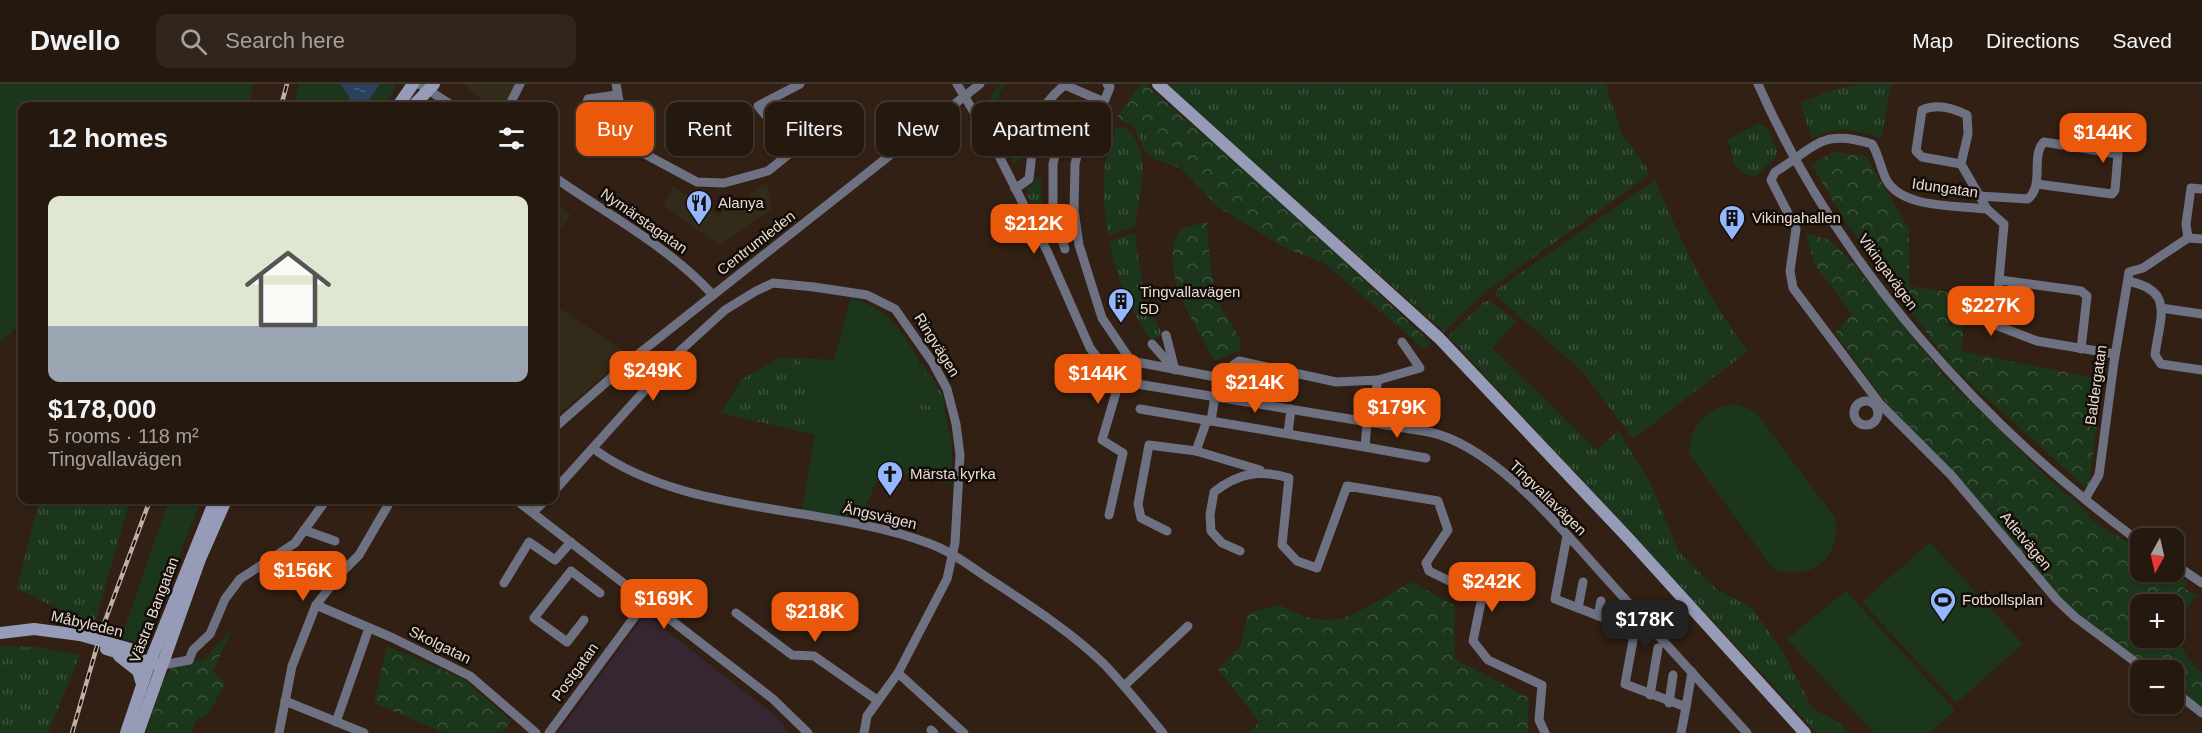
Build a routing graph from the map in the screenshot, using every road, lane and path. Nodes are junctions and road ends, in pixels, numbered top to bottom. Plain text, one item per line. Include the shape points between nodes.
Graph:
1 (413, 84) edge
2 (520, 84) edge
3 (616, 84) edge
4 (800, 84) edge
5 (957, 84) edge
6 (980, 84) edge
7 (1065, 84) edge
8 (1107, 84) edge
9 (1158, 84) edge
10 (1758, 84) edge
11 (427, 86) edge
12 (617, 95) junction
13 (964, 95) junction
14 (401, 102) edge
15 (416, 102) edge
16 (448, 102) edge
17 (511, 102) edge
18 (587, 102) edge
19 (618, 102) edge
20 (649, 156) edge
21 (1055, 156) edge
22 (1077, 156) edge
23 (1796, 160) junction
24 (1961, 164) junction
25 (558, 180) edge
26 (2037, 184) junction
27 (1015, 189) junction
28 (2202, 189) edge
29 (1979, 196) junction
30 (1987, 209) junction
31 (2188, 237) junction
32 (2202, 239) edge
33 (1079, 245) junction
34 (1065, 249) junction
35 (1048, 253) junction
36 (2128, 276) junction
37 (2000, 280) junction
38 (713, 295) junction
39 (2162, 308) junction
40 (2202, 314) edge
41 (1166, 335) dead end
42 (1402, 342) dead end
43 (1152, 344) dead end
44 (2080, 348) junction
45 (2115, 354) junction
46 (1175, 370) junction
47 (2202, 370) edge
48 (1221, 378) junction
49 (1120, 379) junction
50 (1378, 380) junction
51 (1873, 395) junction
52 (1217, 396) junction
53 (1859, 403) junction
54 (1140, 409) dead end
55 (1291, 409) junction
56 (1893, 419) junction
57 (1209, 420) junction
58 (1368, 422) junction
59 (558, 424) edge
60 (1872, 424) junction
61 (1288, 433) junction
62 (1365, 447) junction
63 (594, 449) junction
64 (1196, 452) junction
65 (1426, 458) dead end
66 (1268, 472) junction
67 (558, 487) edge
68 (2085, 499) junction
69 (214, 504) edge
70 (223, 504) edge
71 (323, 504) edge
72 (389, 504) edge
73 (522, 504) edge
74 (542, 504) edge
75 (533, 512) junction
76 (1109, 515) dead end
77 (304, 530) junction
78 (1167, 531) dead end
79 (2130, 534) edge
80 (1567, 536) junction
81 (335, 541) dead end
82 (571, 542) junction
83 (1240, 551) dead end
84 (953, 555) junction
85 (2184, 571) edge
86 (1583, 582) dead end
87 (504, 583) dead end
88 (2202, 583) edge
89 (600, 593) dead end
90 (647, 600) junction
91 (1601, 601) dead end
92 (316, 606) junction
93 (1578, 608) junction
94 (736, 613) dead end
95 (1638, 613) junction
96 (1598, 616) junction
97 (584, 620) dead end
98 (1188, 626) dead end
99 (369, 628) junction
100 (1635, 630) junction
101 (0, 633) edge
102 (79, 638) junction
103 (1658, 648) dead end
104 (132, 657) junction
105 (158, 659) junction
106 (2133, 660) edge
107 (1692, 672) junction
108 (898, 673) junction
109 (1673, 675) dead end
110 (142, 684) junction
111 (1125, 686) junction
112 (1650, 694) junction
113 (2184, 699) edge
114 (877, 700) junction
115 (285, 701) junction
116 (1669, 702) junction
117 (1686, 707) junction
118 (2202, 713) edge
119 (336, 722) junction
120 (126, 733) edge
121 (138, 733) edge
122 (279, 733) edge
123 (364, 733) edge
124 (536, 733) edge
125 (549, 733) edge
126 (808, 733) edge
127 (864, 733) edge
128 (964, 733) edge
129 (1163, 733) edge
130 (1545, 733) edge
131 (1681, 733) edge
132 (1747, 733) edge
133 (1805, 733) edge

1 - 14 main road
2 - 17 street
3 - 12 street
4 - 20 street via 758,106 794,150 768,171 724,183 697,182
5 - 13 street, Tingvallavägen
6 - 13 street, Centrumleden
7 - 8 street via 1104,102 1110,87
7 - 27 street via 1048,98 1037,119 1029,179
9 - 133 main road via 1439,338
10 - 23 street, Vikingavägen
11 - 15 main road
11 - 16 street
12 - 18 street
12 - 19 street
13 - 27 street, Tingvallavägen
13 - 38 street, Centrumleden
21 - 34 street via 1053,213
22 - 33 street via 1074,210
23 - 30 street, Idungatan via 1824,140 1848,136 1872,144 1886,179 1900,196 1919,202
23 - 51 street, Atletvägen via 1775,172 1771,180 1796,229 1790,271 1793,288
23 - 68 street, Vikingavägen via 1857,255 1925,347
24 - 24 street via 1968,134 1967,115 1932,106 1922,110 1917,151 1922,157
24 - 29 street
25 - 38 street, Nymärstagatan via 683,266
26 - 26 street via 2039,148 2044,142 2118,154 2112,194
26 - 29 street via 2028,199
27 - 35 street, Tingvallavägen
28 - 31 street via 2192,188 2186,224
29 - 30 street
30 - 37 street via 2004,224
31 - 32 street
31 - 36 street
33 - 34 street
33 - 46 street via 1102,318 1131,362
34 - 35 street
35 - 49 street, Tingvallavägen via 1090,348 1106,369
36 - 39 street via 2149,286
36 - 45 street, Baldergatan
37 - 44 street via 1998,326 2037,341
37 - 44 street via 2081,291 2087,296
38 - 59 street, Centrumleden
39 - 40 street
39 - 47 street via 2155,355 2161,364
41 - 46 street
42 - 50 street via 1420,368
43 - 46 street
44 - 45 street
45 - 68 street, Baldergatan via 2100,476
46 - 48 street
48 - 50 street via 1226,369 1239,361 1336,382
48 - 52 street
49 - 52 street, Tingvallavägen via 1131,384
49 - 76 street via 1102,440 1124,453
50 - 58 street
51 - 53 street
51 - 56 street, Atletvägen
52 - 55 street, Tingvallavägen
52 - 57 street
53 - 60 street via 1855,417 1864,425
53 - 60 street via 1867,400 1877,406 1878,418
54 - 57 street
55 - 58 street, Tingvallavägen
55 - 61 street
56 - 60 street
56 - 106 street, Atletvägen via 1945,469 2069,612
57 - 61 street
57 - 64 street
58 - 62 street
58 - 80 street, Tingvallavägen via 1444,436 1466,446 1512,481
61 - 62 street
62 - 65 street
63 - 67 street, Ringvägen
63 - 84 street, Ängsvägen via 643,478 705,495 870,528 929,543
63 - 84 street, Ringvägen via 680,351 725,310 756,291 773,283 867,295 895,309 917,337 947,389 960,455
64 - 66 street
64 - 78 street via 1149,445 1138,504 1141,518
66 - 83 street via 1249,473 1214,492 1211,531 1222,543
66 - 130 street via 1289,478 1282,545 1297,561 1317,568 1347,486 1438,501 1448,530 1426,563 1429,571 1482,597 1473,641 1488,660 1542,685 1539,720
68 - 79 street, Vikingavägen
69 - 105 main road, Västra Bangatan
70 - 105 main road, Västra Bangatan
71 - 77 street
72 - 92 street via 360,555 340,573
73 - 75 street
74 - 75 street
75 - 82 street
77 - 81 street
77 - 105 street via 296,543 240,579 225,599 210,634 193,650 189,660
80 - 93 street via 1555,599
80 - 95 street, Tingvallavägen
82 - 87 street via 555,560 529,542
82 - 90 street
84 - 108 street, Ringvägen via 947,579
84 - 111 street, Ängsvägen via 1061,630
85 - 88 street
86 - 93 street
89 - 97 street via 571,571 534,618 567,642
90 - 125 street, Postgatan
90 - 126 street via 773,699
91 - 96 street
92 - 99 street, Skolgatan
92 - 115 street via 292,666
93 - 96 street
94 - 114 street via 792,655 814,656
95 - 100 street
95 - 107 street, Tingvallavägen
96 - 100 street
98 - 111 street
99 - 119 street
99 - 124 street, Skolgatan via 470,676
100 - 112 street via 1625,684
101 - 102 main road, Måbyleden via 34,629
102 - 104 main road, Måbyleden, bridge
102 - 104 main road, Måbyleden
103 - 112 street
104 - 105 main road, Måbyleden
104 - 110 main road
105 - 110 main road, Västra Bangatan
105 - 121 main road, Västra Bangatan
107 - 117 street
107 - 132 street, Tingvallavägen
108 - 114 street, Ringvägen
108 - 128 street
109 - 116 street
110 - 120 main road, Västra Bangatan
111 - 129 street, Ängsvägen
112 - 116 street
113 - 118 street
114 - 127 street, Ringvägen via 867,716
115 - 119 street
115 - 122 street
116 - 117 street
117 - 131 street
119 - 123 street

